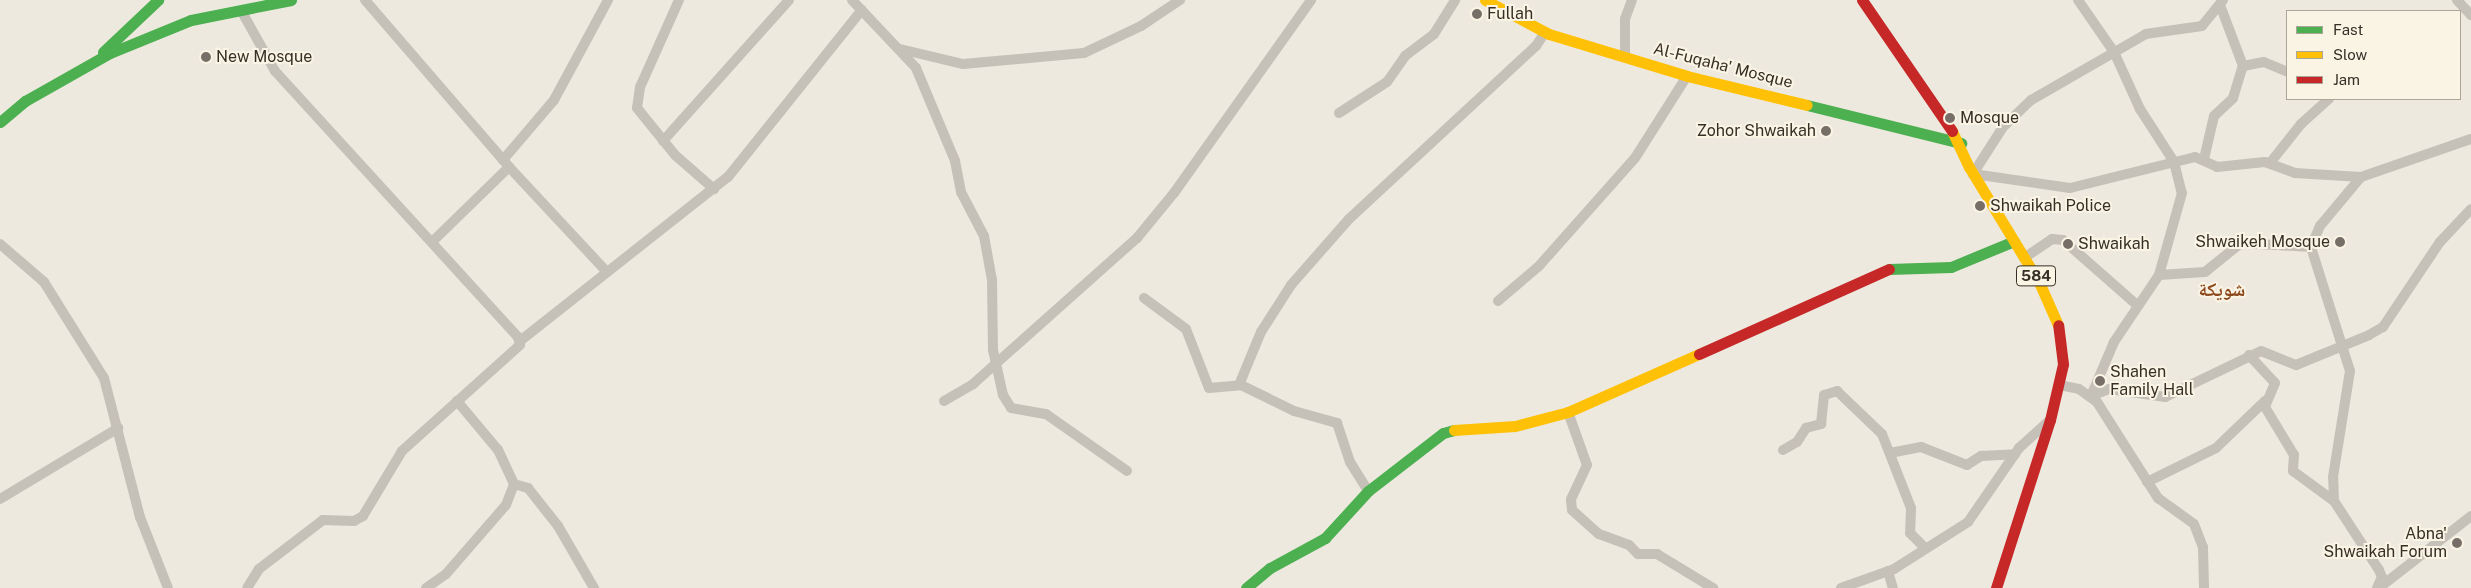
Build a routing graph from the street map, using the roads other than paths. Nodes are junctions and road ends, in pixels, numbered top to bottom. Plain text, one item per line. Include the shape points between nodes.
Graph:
1 (158, 0) edge
2 (291, 0) edge
3 (365, 0) edge
4 (608, 0) edge
5 (679, 0) edge
6 (789, 0) edge
7 (852, 0) edge
8 (1180, 0) edge
9 (1311, 0) edge
10 (1455, 0) edge
11 (1485, 0) edge
12 (1632, 0) edge
13 (1862, 0) edge
14 (2078, 0) edge
15 (2459, 1) edge
16 (2222, 2) edge
17 (862, 10) junction
18 (242, 12) junction
19 (2471, 15) edge
20 (1545, 32) junction
21 (900, 49) junction
22 (2114, 52) junction
23 (1625, 57) junction
24 (2243, 66) junction
25 (80, 71) junction
26 (2286, 72) edge
27 (1687, 76) junction
28 (2328, 100) edge
29 (1339, 113) dead end
30 (0, 122) edge
31 (2471, 139) edge
32 (663, 141) junction
33 (1960, 143) junction
34 (2204, 159) junction
35 (2174, 162) junction
36 (2270, 163) junction
37 (506, 164) junction
38 (1973, 174) junction
39 (2362, 177) junction
40 (714, 189) junction
41 (2471, 209) edge
42 (2014, 241) junction
43 (432, 242) junction
44 (0, 244) edge
45 (2311, 248) junction
46 (2024, 258) junction
47 (606, 271) junction
48 (2159, 275) junction
49 (1144, 298) dead end
50 (1498, 301) dead end
51 (2137, 305) junction
52 (520, 341) junction
53 (2343, 342) junction
54 (2249, 355) junction
55 (995, 363) junction
56 (1239, 384) junction
57 (2059, 385) junction
58 (2091, 396) junction
59 (2265, 400) junction
60 (457, 401) junction
61 (944, 401) dead end
62 (1568, 412) junction
63 (2050, 420) junction
64 (118, 428) junction
65 (1784, 450) dead end
66 (1890, 453) junction
67 (2015, 454) junction
68 (1127, 470) dead end
69 (2148, 482) junction
70 (514, 484) junction
71 (1368, 491) junction
72 (0, 499) edge
73 (2334, 501) junction
74 (2471, 516) edge
75 (1926, 548) junction
76 (1888, 571) junction
77 (168, 588) edge
78 (247, 588) edge
79 (426, 588) edge
80 (594, 588) edge
81 (1246, 588) edge
82 (1713, 588) edge
83 (1841, 588) edge
84 (1893, 588) edge
85 (1996, 588) edge
86 (2204, 588) edge
87 (2378, 588) edge

1 - 25 street
2 - 18 street
3 - 37 street
4 - 37 street via 554,100
5 - 32 street via 636,102
6 - 32 street
7 - 17 street
8 - 21 street via 1141,26 1068,55 963,64
9 - 55 street via 1174,193 1137,238
10 - 29 street via 1434,34 1405,56 1387,82
11 - 20 street, Al-Fuqaha' Mosque
12 - 23 street via 1625,19
13 - 33 street, 584
14 - 22 street
15 - 19 street
16 - 22 street via 2202,26 2146,34
16 - 24 street
17 - 21 street
17 - 40 street via 756,147
18 - 25 street via 191,20
18 - 43 street via 275,71
20 - 23 street, Al-Fuqaha' Mosque
20 - 56 street via 1536,46 1349,219 1298,278 1261,332
21 - 55 street via 930,98 961,192 984,236 992,280
22 - 35 street via 2140,109
22 - 38 street via 2031,100 2003,127
23 - 27 street, Al-Fuqaha' Mosque
24 - 26 street via 2264,62
24 - 34 street via 2230,102 2214,116
25 - 30 street via 25,101
27 - 33 street, Al-Fuqaha' Mosque
27 - 50 street via 1635,158 1545,261
28 - 36 street via 2301,124
31 - 39 street
32 - 40 street
33 - 38 street, 584
34 - 35 street via 2195,157
34 - 36 street via 2221,167
35 - 38 street via 2070,188
35 - 48 street via 2182,194
36 - 39 street via 2294,173
37 - 43 street
37 - 47 street
38 - 42 street, 584
39 - 45 street via 2320,226
40 - 47 street
41 - 53 street via 2440,242 2383,327
42 - 46 street, 584
42 - 62 street via 1951,267 1912,265 1884,271
43 - 52 street
44 - 64 street via 44,282 69,318 104,378
45 - 48 street via 2241,243 2205,272
45 - 53 street
46 - 51 street via 2059,238
46 - 57 street, 584 via 2061,332
47 - 52 street
48 - 51 street
49 - 56 street via 1186,329 1208,387
51 - 58 street via 2114,342
52 - 60 street via 518,350
53 - 54 street via 2296,365 2266,350
53 - 73 street via 2350,387 2333,477
54 - 58 street via 2165,397 2109,389
54 - 59 street via 2275,383 2274,392
55 - 61 street
55 - 68 street via 1002,395 1011,408 1046,414
56 - 71 street via 1294,411 1337,423 1350,462
57 - 58 street
57 - 63 street, 584
58 - 69 street
59 - 69 street via 2216,448
59 - 73 street via 2265,407 2294,454 2293,471
60 - 70 street via 498,450
60 - 78 street via 402,451 363,516 354,521 323,520 259,569
62 - 71 street via 1515,426 1471,426 1443,433
62 - 82 street via 1587,465 1571,500 1572,510 1599,534 1629,545 1638,554 1657,554
63 - 67 street
63 - 85 street, 584
64 - 72 street
64 - 77 street via 140,517
65 - 66 street via 1797,442 1807,427 1821,424 1824,395 1833,390 1872,420
66 - 67 street via 1921,447 1966,465 1981,456
66 - 75 street via 1912,508 1910,533
67 - 75 street via 1976,514
69 - 86 street via 2158,498 2197,528 2203,547
70 - 79 street via 506,505 446,574
70 - 80 street via 528,488 558,526
71 - 81 street via 1325,538 1270,568
73 - 87 street via 2379,570 2382,577
74 - 87 street
75 - 76 street
76 - 83 street
76 - 84 street

